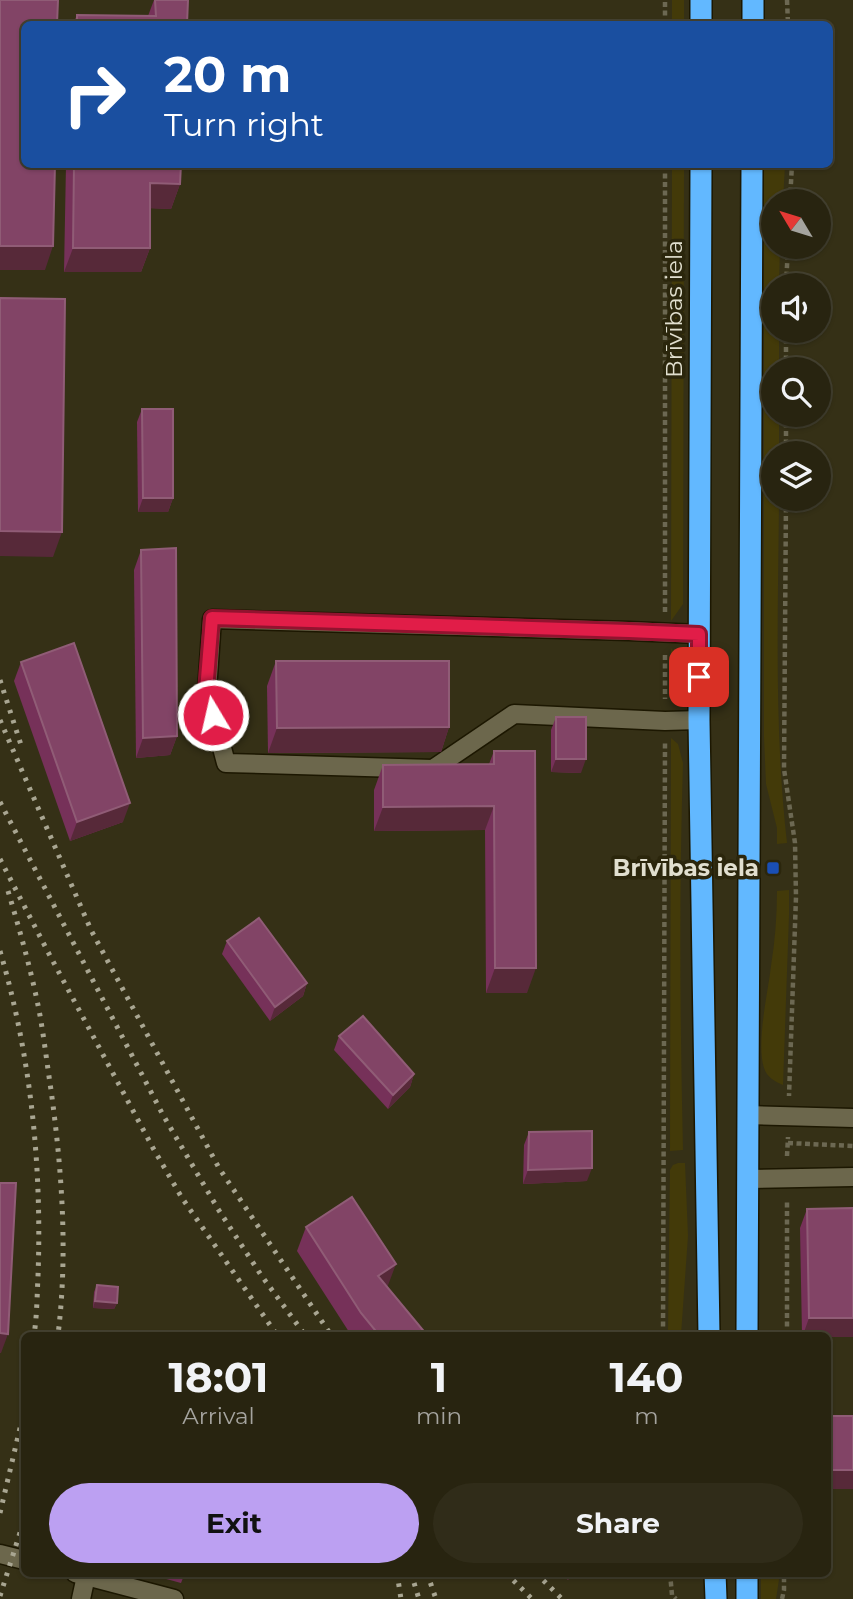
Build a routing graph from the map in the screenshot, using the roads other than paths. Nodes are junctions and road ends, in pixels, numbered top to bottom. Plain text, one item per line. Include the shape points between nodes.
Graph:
1 (701, 0) edge
2 (753, 0) edge
3 (701, 21) edge
4 (753, 21) edge
5 (701, 168) edge
6 (752, 168) edge
7 (699, 634) junction
8 (699, 720) junction
9 (747, 1115) junction
10 (853, 1118) edge
11 (853, 1177) edge
12 (747, 1179) junction
13 (709, 1332) edge
14 (747, 1332) edge
15 (0, 1554) edge
16 (21, 1559) edge
17 (80, 1577) edge
18 (88, 1577) edge
19 (715, 1577) edge
20 (747, 1577) edge
21 (81, 1599) edge
22 (174, 1599) edge
23 (716, 1599) edge
24 (747, 1599) edge

1 - 3 highway
2 - 4 highway
5 - 7 highway, Brīvības iela
6 - 9 highway
7 - 8 highway, Brīvības iela
7 - 8 street via 212,618 206,691 226,763 433,769 514,714
8 - 13 highway, Brīvības iela
9 - 10 street
9 - 12 highway
11 - 12 street
12 - 14 highway
15 - 16 street
17 - 21 street
18 - 22 street
19 - 23 highway
20 - 24 highway

